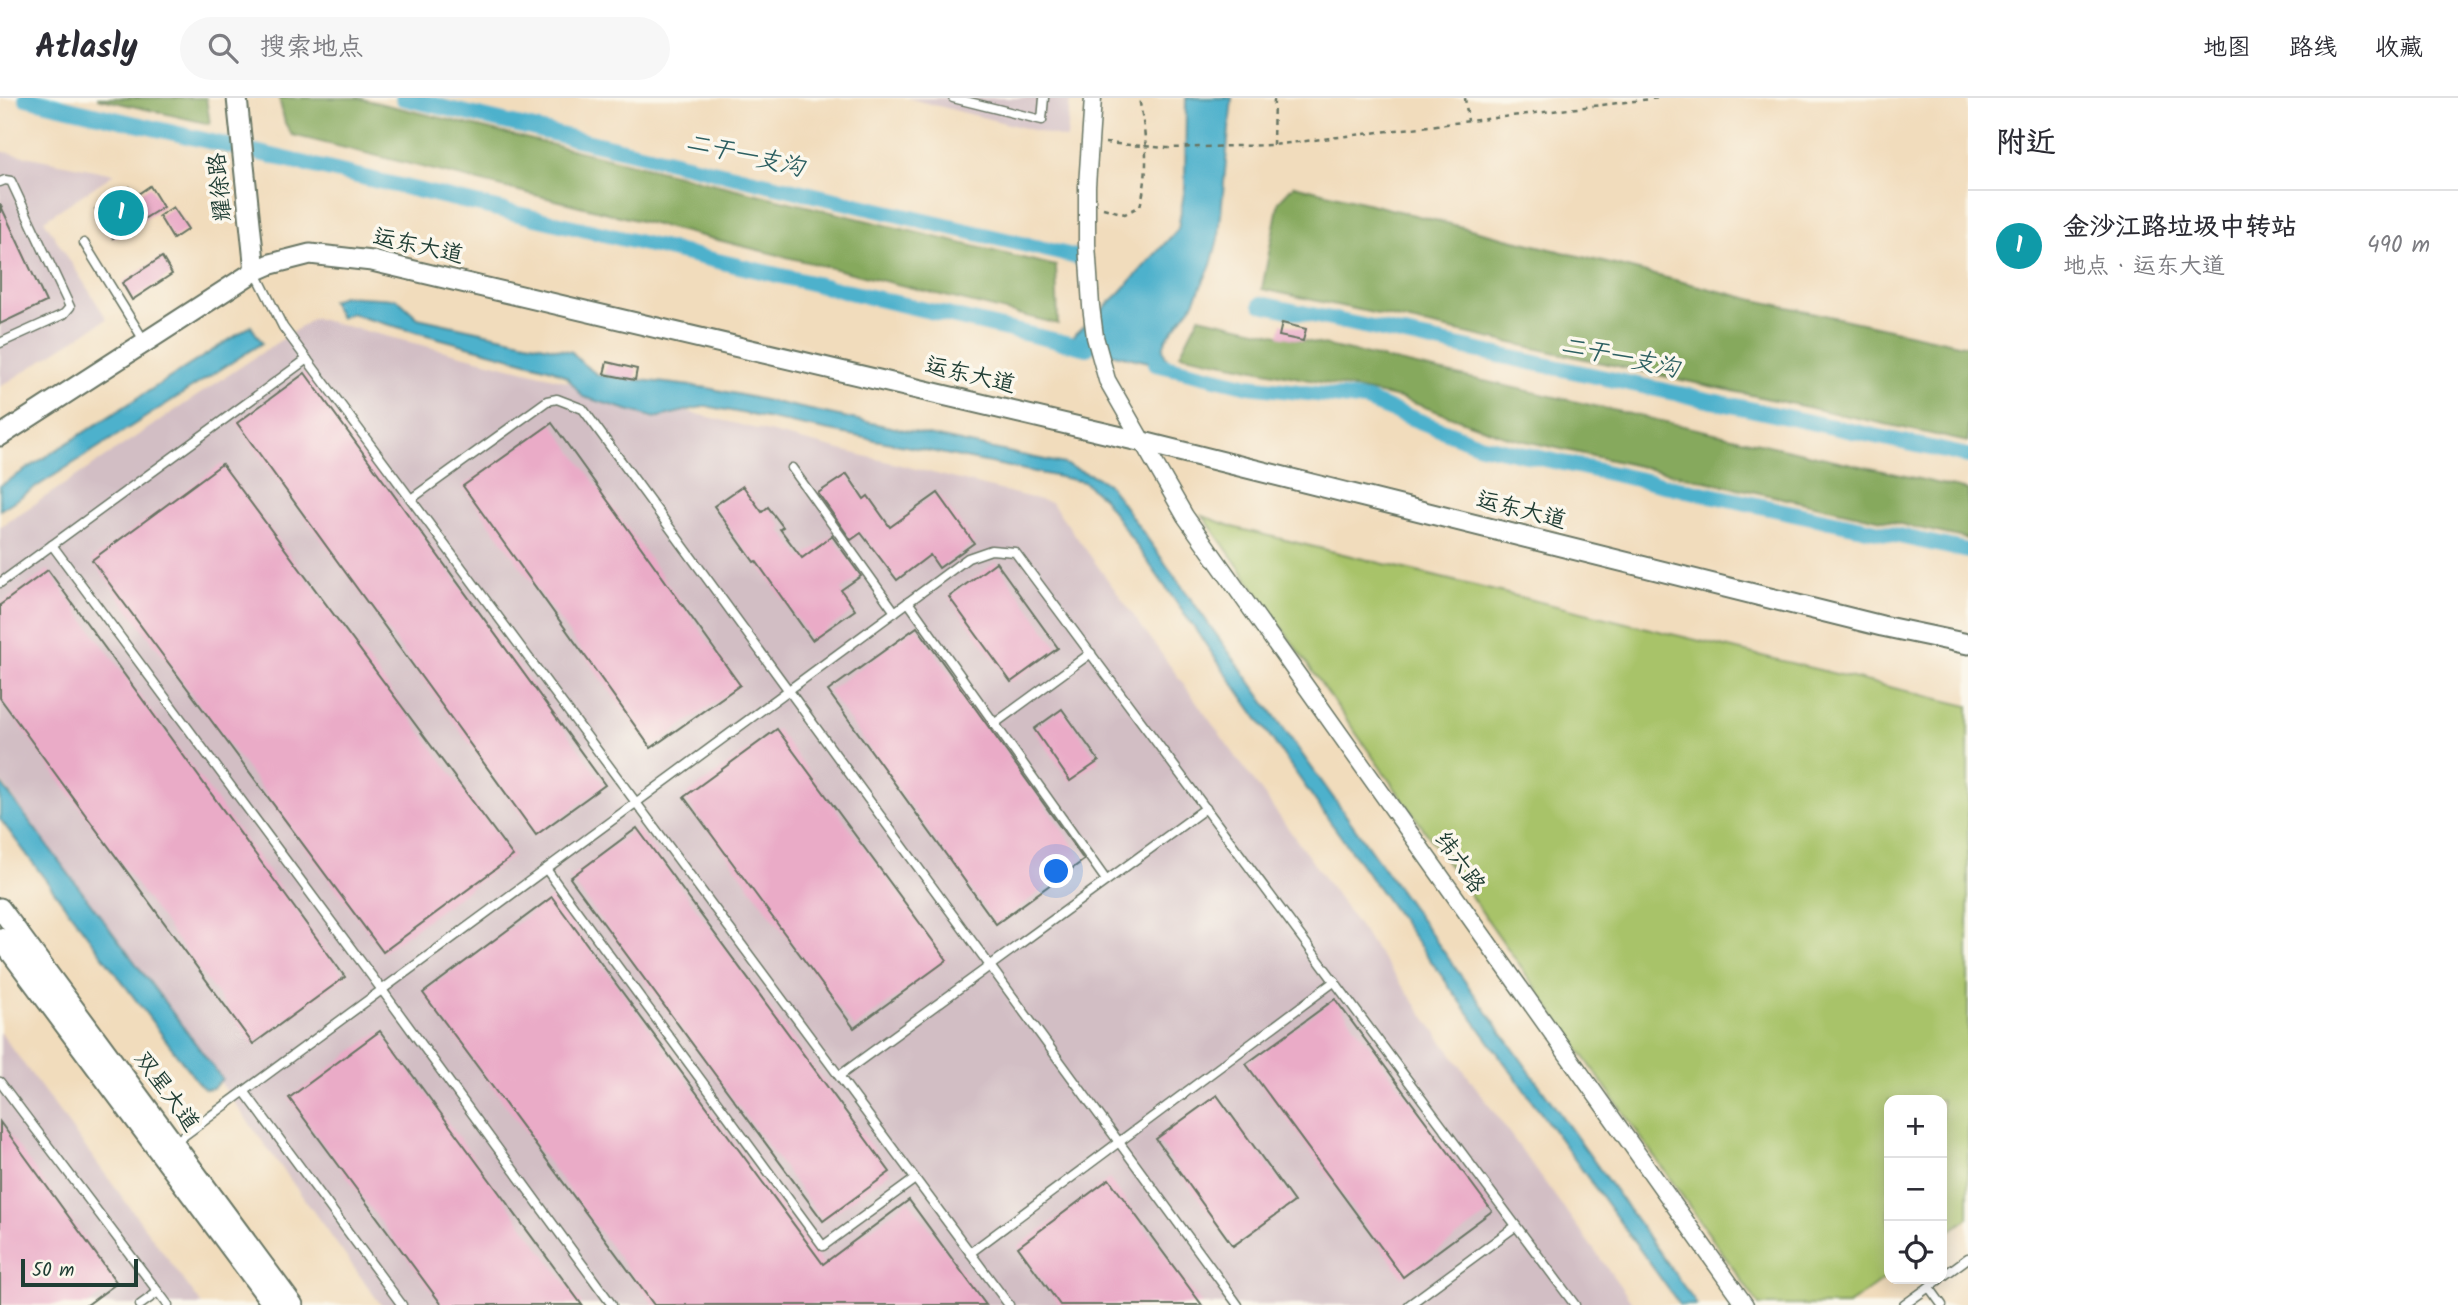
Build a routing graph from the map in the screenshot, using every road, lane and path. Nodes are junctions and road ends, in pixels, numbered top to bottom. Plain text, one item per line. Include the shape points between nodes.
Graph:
1 (237, 98) edge
2 (953, 98) edge
3 (1044, 98) edge
4 (1093, 98) edge
5 (1139, 98) edge
6 (1274, 98) edge
7 (1465, 98) edge
8 (1659, 98) edge
9 (1468, 121) junction
10 (1090, 141) junction
11 (1273, 145) junction
12 (1145, 147) junction
13 (0, 182) edge
14 (1087, 193) junction
15 (84, 243) dead end
16 (255, 271) junction
17 (145, 342) junction
18 (0, 343) edge
19 (307, 359) junction
20 (0, 436) edge
21 (1143, 442) junction
22 (792, 468) dead end
23 (411, 499) junction
24 (52, 545) junction
25 (0, 583) edge
26 (908, 602) junction
27 (895, 612) junction
28 (1968, 644) edge
29 (1091, 653) junction
30 (788, 691) junction
31 (995, 724) junction
32 (636, 803) junction
33 (1206, 808) junction
34 (546, 869) junction
35 (1106, 880) junction
36 (0, 908) edge
37 (0, 938) edge
38 (989, 966) junction
39 (1335, 981) junction
40 (382, 990) junction
41 (839, 1076) junction
42 (0, 1082) edge
43 (244, 1091) junction
44 (1118, 1142) junction
45 (167, 1148) junction
46 (915, 1179) junction
47 (1516, 1226) junction
48 (970, 1252) junction
49 (1968, 1258) edge
50 (1947, 1274) edge
51 (1933, 1284) edge
52 (1929, 1287) junction
53 (158, 1292) junction
54 (140, 1305) edge
55 (167, 1305) edge
56 (273, 1305) edge
57 (293, 1305) edge
58 (402, 1305) edge
59 (612, 1305) edge
60 (1009, 1305) edge
61 (1238, 1305) edge
62 (1409, 1305) edge
63 (1575, 1305) edge
64 (1745, 1305) edge
65 (1904, 1305) edge
66 (1942, 1305) edge

1 - 16 street, 耀徐路
2 - 3 lane via 1042,120
4 - 10 street
5 - 12 path
6 - 11 path
7 - 9 path
8 - 9 path
9 - 11 path
10 - 12 path
10 - 14 street
11 - 12 path
12 - 14 path via 1146,186 1140,206 1125,214 1105,210
13 - 18 lane via 10,181 69,307 64,314
14 - 21 street, 纬六路 via 1095,337 1107,380
15 - 17 lane
16 - 17 street, 运东大道
16 - 19 lane via 283,327
16 - 21 street, 运东大道 via 310,254 372,261
17 - 20 street, 运东大道
19 - 23 lane
19 - 24 lane
21 - 28 street, 运东大道
21 - 64 street, 纬六路 via 1185,516
22 - 27 lane
23 - 30 lane via 547,401 583,409
23 - 32 lane
24 - 25 lane
24 - 40 lane
26 - 27 lane
26 - 29 lane via 968,558 992,550 1014,552
26 - 31 lane
27 - 30 lane
29 - 31 lane
29 - 33 lane
30 - 32 lane
30 - 38 lane
31 - 35 lane
32 - 34 lane
32 - 41 lane
33 - 35 lane
33 - 39 lane
34 - 40 lane
34 - 46 lane via 824,1246
35 - 38 lane
36 - 45 street, 双星大道
37 - 45 street, 双星大道
38 - 41 lane
38 - 44 lane
39 - 44 lane
39 - 47 lane
40 - 43 lane
40 - 59 lane
41 - 46 lane
42 - 53 lane
43 - 45 lane
43 - 58 lane
44 - 48 lane
44 - 61 lane
45 - 56 street, 双星大道
45 - 57 street, 双星大道
46 - 48 lane
47 - 62 lane
47 - 63 lane
48 - 60 lane
49 - 50 lane
51 - 52 lane
52 - 65 lane
52 - 66 lane
53 - 54 lane
53 - 55 lane

